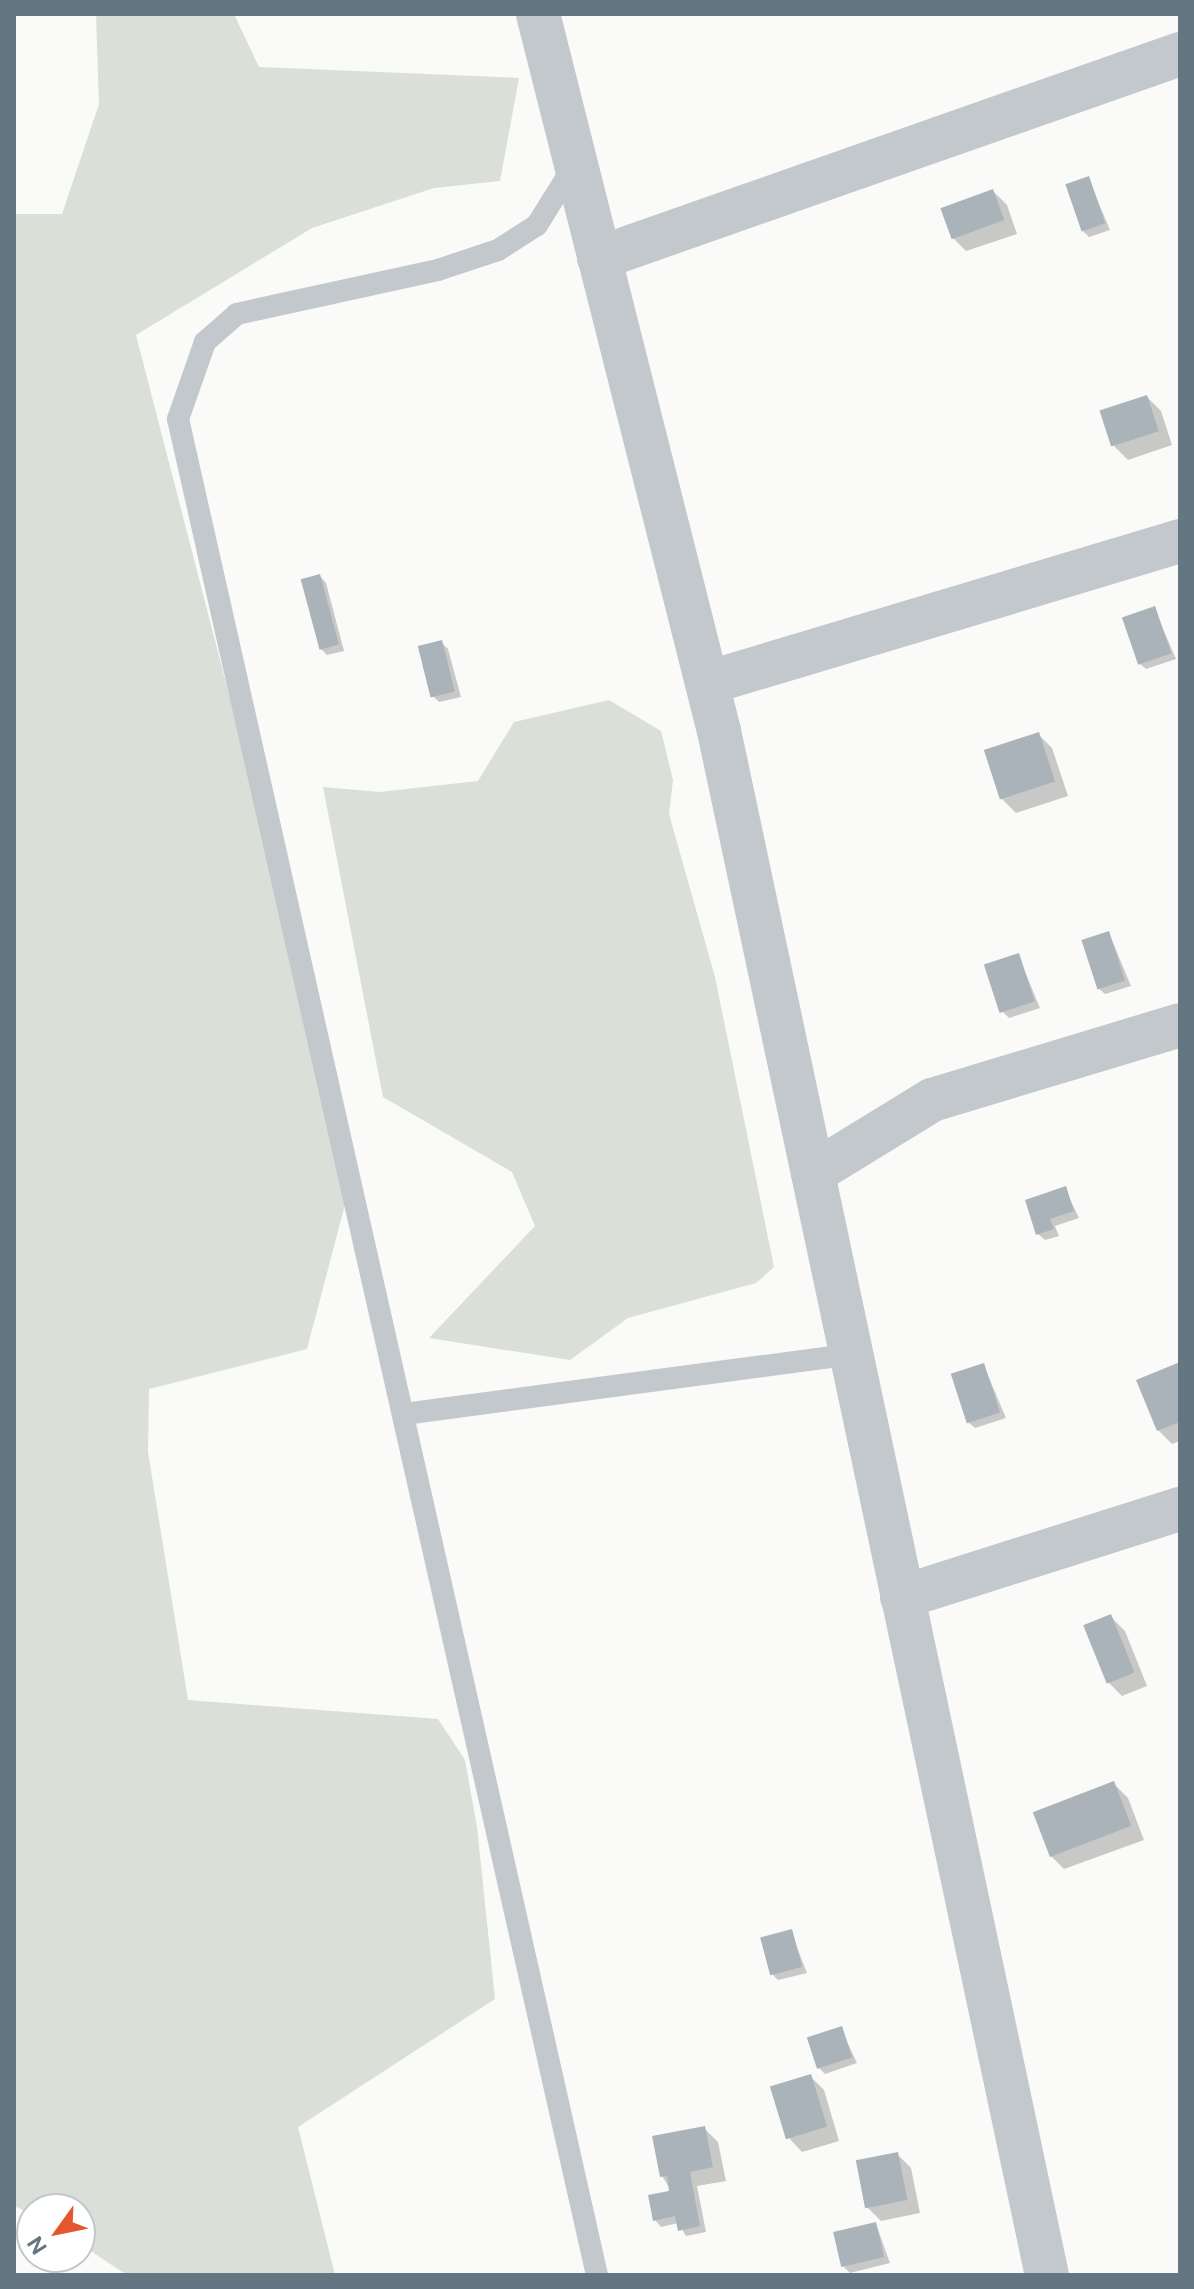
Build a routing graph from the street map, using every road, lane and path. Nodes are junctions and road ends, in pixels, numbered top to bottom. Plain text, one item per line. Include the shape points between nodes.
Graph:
1 (538, 14) edge
2 (1180, 54) edge
3 (576, 163) junction
4 (599, 258) junction
5 (1180, 541) edge
6 (707, 683) junction
7 (1180, 1025) edge
8 (813, 1173) junction
9 (851, 1354) junction
10 (404, 1414) junction
11 (1180, 1509) edge
12 (902, 1597) junction
13 (597, 2275) edge
14 (1047, 2275) edge

1 - 3 street
2 - 4 street
3 - 4 street
3 - 10 lane via 537,225 498,250 438,270 237,314 205,342 178,419
4 - 6 street
5 - 6 street
6 - 8 street
7 - 8 street via 932,1100
8 - 9 street
9 - 10 lane
9 - 12 street
10 - 13 lane
11 - 12 street
12 - 14 street

